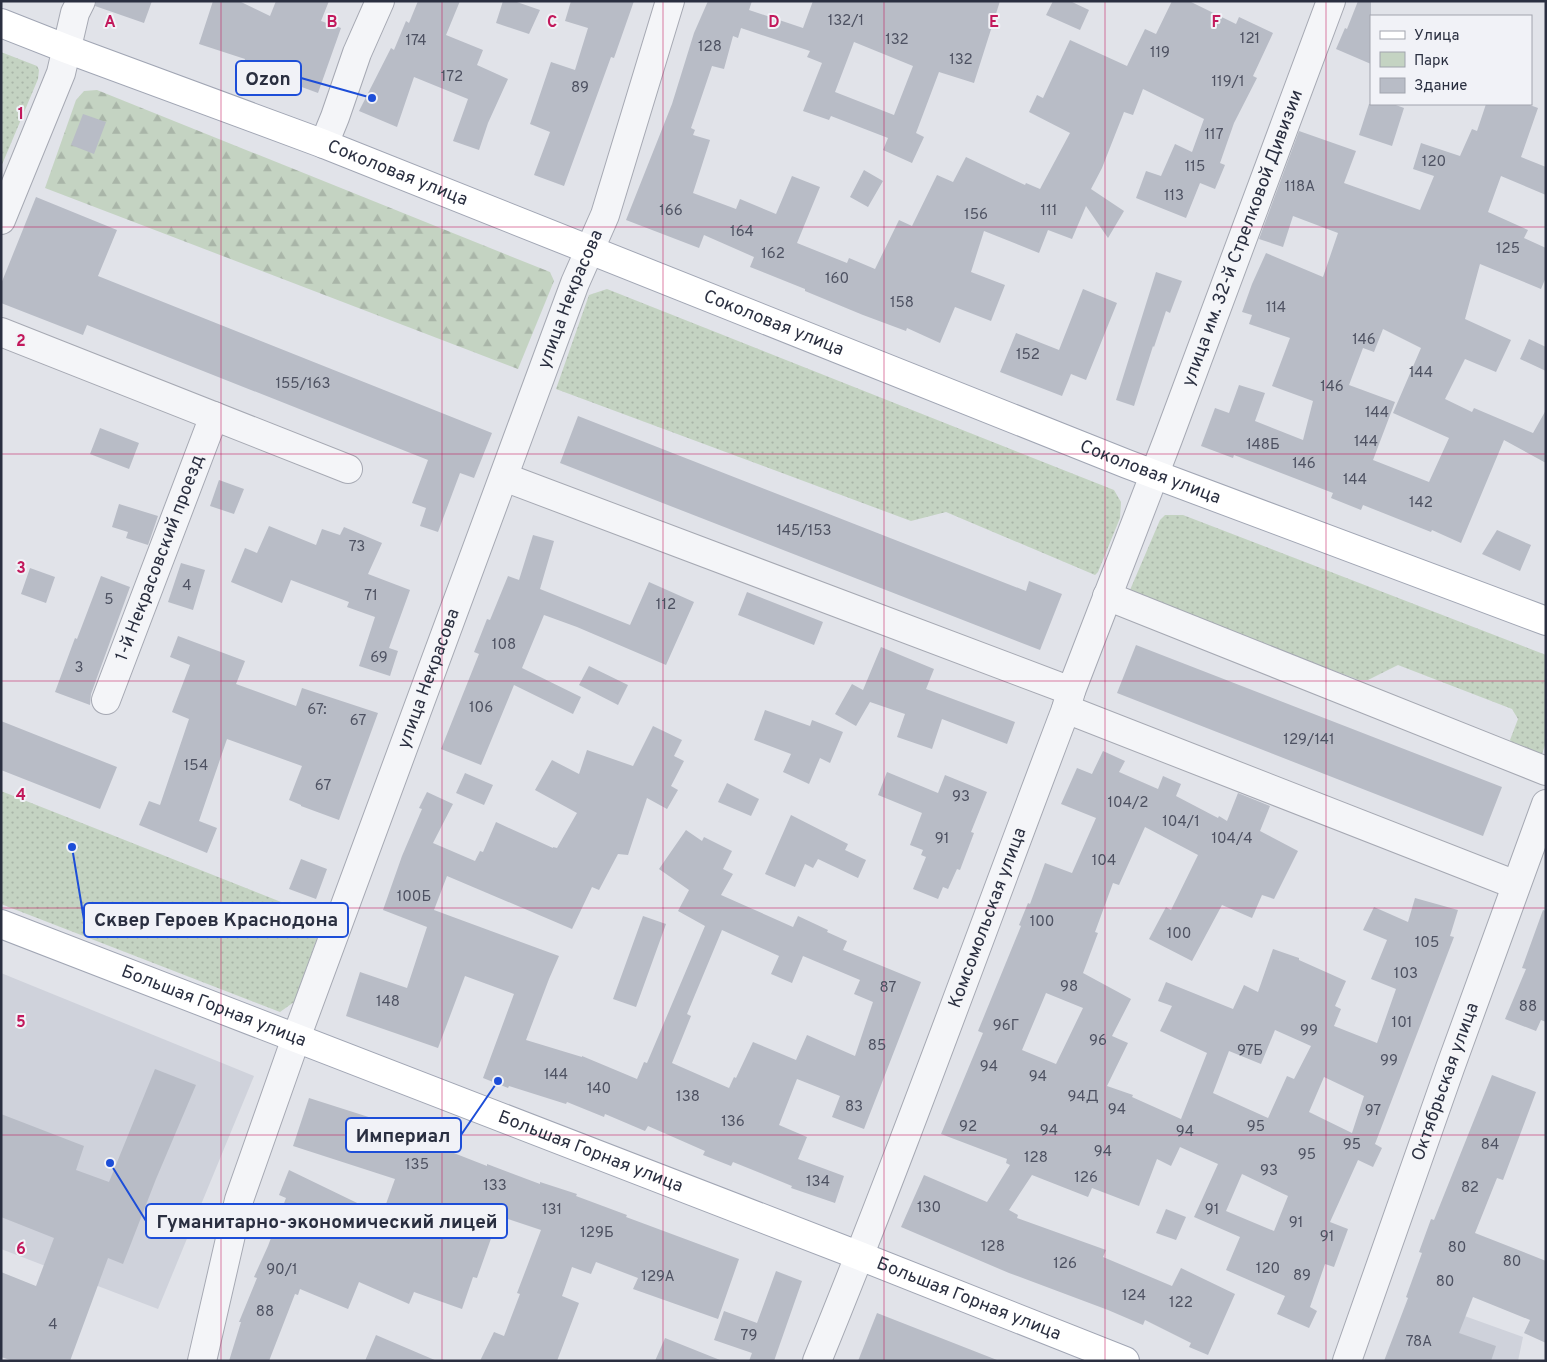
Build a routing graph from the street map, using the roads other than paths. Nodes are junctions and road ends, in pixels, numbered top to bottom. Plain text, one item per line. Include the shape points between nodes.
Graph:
1 (81, 1) edge
2 (380, 1) edge
3 (670, 1) edge
4 (1332, 1) edge
5 (1, 23) edge
6 (67, 50) junction
7 (324, 144) junction
8 (1, 220) edge
9 (590, 250) junction
10 (1, 332) edge
11 (214, 416) junction
12 (348, 470) dead end
13 (1155, 474) junction
14 (504, 477) junction
15 (1107, 596) junction
16 (1546, 621) edge
17 (106, 700) dead end
18 (1068, 700) junction
19 (1546, 771) edge
20 (1546, 804) edge
21 (1516, 886) junction
22 (1, 924) edge
23 (296, 1038) junction
24 (860, 1256) junction
25 (202, 1361) edge
26 (817, 1361) edge
27 (1125, 1361) edge
28 (1347, 1361) edge

1 - 6 street
2 - 7 street
3 - 9 street, улица Некрасова via 605,215
4 - 13 street, улица им. 32-й Стрелковой Дивизии
5 - 6 main road, Соколовая улица
6 - 7 main road, Соколовая улица
6 - 8 street via 61,73
7 - 9 main road, Соколовая улица
9 - 13 main road, Соколовая улица
9 - 14 street, улица Некрасова via 574,283
10 - 11 street
11 - 12 street
11 - 17 street, 1-й Некрасовский проезд
13 - 15 street, Комсомольская улица
13 - 16 main road, Соколовая улица
14 - 18 street
14 - 23 street, улица Некрасова
15 - 18 street, Комсомольская улица
15 - 19 street
18 - 21 street
18 - 24 street, Комсомольская улица
20 - 21 street, Октябрьская улица
21 - 28 street, Октябрьская улица
22 - 23 main road, Большая Горная улица
23 - 24 main road, Большая Горная улица
23 - 25 street, улица Некрасова via 239,1200
24 - 26 street, Комсомольская улица
24 - 27 main road, Большая Горная улица

